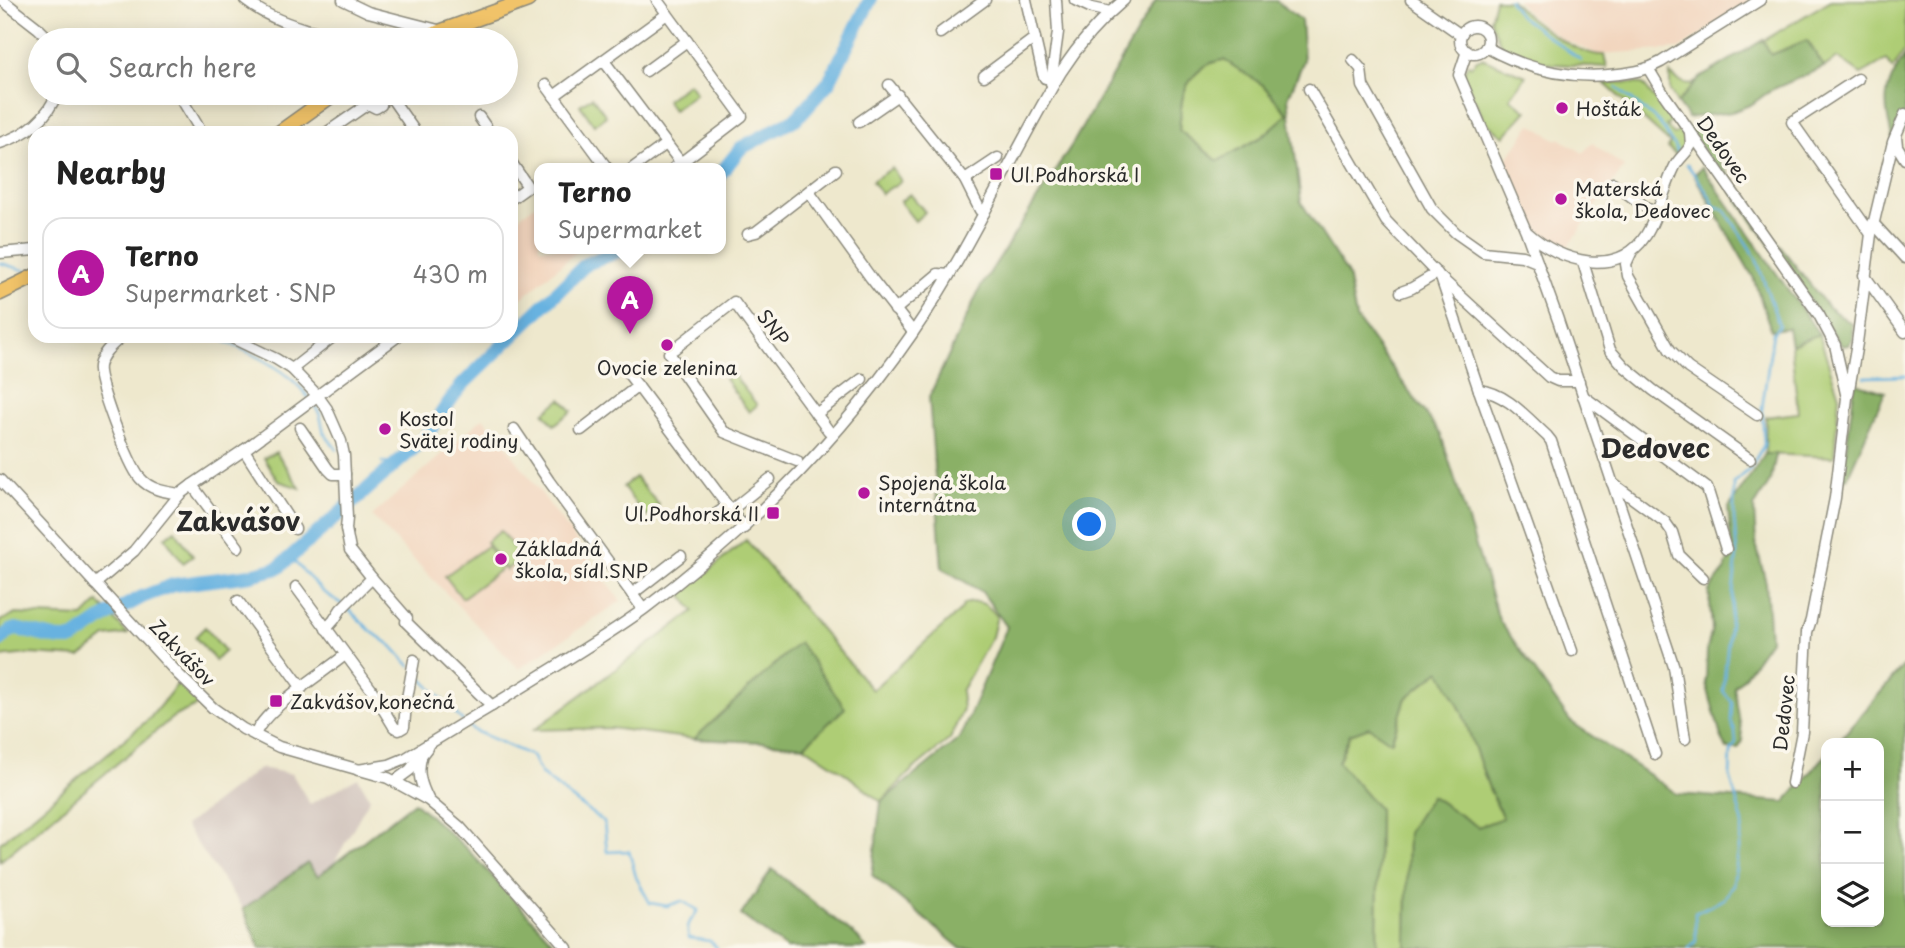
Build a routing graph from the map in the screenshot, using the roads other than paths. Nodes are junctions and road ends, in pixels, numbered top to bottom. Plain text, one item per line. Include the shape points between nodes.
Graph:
1 (2, 0) edge
2 (245, 0) edge
3 (344, 0) edge
4 (528, 0) edge
5 (657, 0) edge
6 (985, 0) edge
7 (1026, 0) edge
8 (1056, 0) edge
9 (1075, 0) edge
10 (1124, 0) edge
11 (1411, 0) edge
12 (1760, 0) edge
13 (1110, 12) junction
14 (667, 14) junction
15 (38, 28) edge
16 (302, 28) edge
17 (431, 28) edge
18 (451, 28) edge
19 (940, 33) dead end
20 (1461, 35) junction
21 (1035, 38) junction
22 (687, 41) junction
23 (1486, 47) junction
24 (1467, 51) junction
25 (1353, 60) dead end
26 (604, 61) junction
27 (1648, 68) junction
28 (646, 71) dead end
29 (984, 76) dead end
30 (1052, 78) junction
31 (1858, 79) dead end
32 (546, 85) dead end
33 (890, 85) dead end
34 (1309, 89) dead end
35 (1049, 93) junction
36 (898, 95) junction
37 (555, 96) junction
38 (51, 105) edge
39 (185, 105) edge
40 (318, 105) edge
41 (367, 105) edge
42 (394, 105) edge
43 (1905, 114) edge
44 (479, 117) dead end
45 (859, 122) dead end
46 (33, 126) edge
47 (198, 126) edge
48 (289, 126) edge
49 (336, 126) edge
50 (411, 126) edge
51 (485, 126) edge
52 (1899, 126) junction
53 (28, 129) edge
54 (1689, 131) junction
55 (0, 143) edge
56 (667, 144) junction
57 (998, 158) dead end
58 (1905, 160) edge
59 (1888, 161) junction
60 (603, 163) edge
61 (640, 163) edge
62 (676, 163) edge
63 (680, 163) edge
64 (836, 170) dead end
65 (518, 172) edge
66 (965, 180) junction
67 (1614, 183) dead end
68 (809, 192) junction
69 (518, 194) edge
70 (984, 213) junction
71 (1655, 214) junction
72 (1872, 228) junction
73 (1526, 231) junction
74 (748, 234) dead end
75 (1632, 250) junction
76 (28, 251) edge
77 (0, 253) edge
78 (1905, 258) edge
79 (1537, 262) junction
80 (1583, 262) junction
81 (1600, 262) junction
82 (949, 275) junction
83 (1864, 275) junction
84 (1439, 276) junction
85 (1628, 276) junction
86 (28, 279) edge
87 (1401, 292) dead end
88 (0, 293) edge
89 (1467, 303) junction
90 (895, 310) junction
91 (1451, 310) junction
92 (913, 332) junction
93 (1905, 332) edge
94 (1857, 342) junction
95 (114, 343) edge
96 (243, 343) edge
97 (325, 343) edge
98 (389, 343) edge
99 (1835, 345) junction
100 (292, 369) junction
101 (625, 369) dead end
102 (862, 379) dead end
103 (1578, 381) junction
104 (638, 386) junction
105 (1479, 390) junction
106 (1583, 396) junction
107 (1847, 398) junction
108 (313, 399) junction
109 (816, 414) junction
110 (1757, 415) dead end
111 (300, 428) dead end
112 (514, 429) dead end
113 (581, 430) dead end
114 (832, 434) junction
115 (244, 450) junction
116 (1750, 459) dead end
117 (797, 461) dead end
118 (345, 474) junction
119 (770, 479) dead end
120 (0, 480) edge
121 (1612, 483) junction
122 (192, 485) junction
123 (180, 494) junction
124 (728, 509) junction
125 (709, 519) dead end
126 (744, 528) junction
127 (295, 529) dead end
128 (238, 547) dead end
129 (1726, 549) dead end
130 (681, 556) dead end
131 (373, 578) junction
132 (1703, 578) dead end
133 (95, 584) junction
134 (296, 587) dead end
135 (632, 594) junction
136 (238, 601) dead end
137 (643, 610) junction
138 (326, 629) junction
139 (1572, 651) dead end
140 (345, 655) junction
141 (414, 660) dead end
142 (302, 688) junction
143 (492, 706) junction
144 (255, 736) junction
145 (1685, 739) dead end
146 (431, 743) junction
147 (1655, 754) dead end
148 (422, 755) junction
149 (407, 758) junction
150 (358, 770) junction
151 (395, 781) junction
152 (1792, 783) dead end
153 (428, 800) junction
154 (567, 948) edge

1 - 15 street
2 - 16 street
3 - 17 street via 368,12
4 - 18 main road
5 - 14 street
6 - 19 street
7 - 21 street
8 - 30 street via 1058,32
9 - 13 street
10 - 13 street
11 - 20 street
12 - 27 street
13 - 35 street via 1078,47
14 - 22 street
14 - 26 street
20 - 23 street via 1478,26 1487,35
20 - 24 street
21 - 29 street
21 - 30 street via 1043,74
22 - 28 street
22 - 63 street via 742,116
23 - 24 street via 1476,53
23 - 27 street via 1539,70 1568,75 1610,75
24 - 73 street via 1459,75
25 - 79 street via 1361,69 1363,86 1441,220 1483,252
26 - 37 street
26 - 56 street
27 - 54 street, Dedovec
30 - 35 street
31 - 72 street via 1792,122
32 - 37 street
33 - 36 street
34 - 84 street via 1386,221
35 - 70 street
36 - 45 street
36 - 66 street
37 - 60 street
38 - 46 street
39 - 47 street
40 - 48 main road
41 - 49 street
42 - 50 street
43 - 52 street, Dedovec
44 - 51 street
52 - 58 street via 1897,146
52 - 59 street, Dedovec
53 - 55 street
54 - 71 street via 1689,149 1678,161
54 - 99 street, Dedovec via 1819,315
56 - 61 street
56 - 62 street
57 - 66 street
58 - 59 street
59 - 72 street, Dedovec
64 - 68 street
65 - 69 street via 528,187
66 - 70 street
67 - 71 street
68 - 74 street
68 - 90 street
70 - 82 street
71 - 75 street
72 - 78 street
72 - 83 street, Dedovec
73 - 79 street
73 - 80 street via 1548,247
75 - 81 street
75 - 85 street via 1626,264
76 - 77 street
79 - 103 street
80 - 81 street
80 - 116 street via 1610,350 1653,390
81 - 85 street
82 - 90 street via 938,274
82 - 92 street
83 - 93 street
83 - 94 street, Dedovec
84 - 87 street
84 - 89 street
84 - 91 street
85 - 110 street via 1670,350 1688,368
86 - 88 main road
89 - 91 street via 1458,303
89 - 103 street via 1549,377
90 - 92 street
91 - 105 street
92 - 114 street
94 - 99 street via 1848,355
94 - 107 street, Dedovec
95 - 123 street via 98,370 132,465 140,478 158,490
96 - 100 street
97 - 100 street
98 - 108 street
99 - 107 street, Dedovec
100 - 108 street
101 - 104 street
102 - 109 street
103 - 106 street
104 - 113 street
104 - 124 street
105 - 139 street
105 - 147 street via 1509,401 1551,441
106 - 121 street
106 - 129 street via 1707,488
107 - 152 street, Dedovec via 1835,498 1807,632 1802,732
108 - 115 street
108 - 118 street via 330,416 341,441
109 - 114 street, SNP
109 - 117 street, SNP via 734,302 672,351 724,432
111 - 118 street via 328,469
112 - 135 street
114 - 126 street
115 - 122 street
115 - 127 street
118 - 131 street via 350,550
119 - 124 street
120 - 133 street, Zakvášov
121 - 132 street via 1665,522 1679,555
121 - 145 street via 1674,667
122 - 123 street
122 - 128 street
123 - 133 street via 134,551
124 - 125 street
124 - 126 street
126 - 137 street
130 - 135 street
131 - 138 street
131 - 143 street via 406,622
133 - 144 street, Zakvášov via 197,693
134 - 138 street
135 - 137 street
136 - 142 street
137 - 143 street
138 - 140 street
140 - 141 street via 399,730 404,727
140 - 142 street
142 - 144 street via 260,724
143 - 146 street
144 - 150 street, Zakvášov
146 - 148 street
146 - 149 street
148 - 151 street
148 - 153 street via 419,776
149 - 150 street
149 - 151 street
150 - 151 street, Zakvášov
151 - 153 street, Zakvášov
153 - 154 street, Zakvášov via 460,827

